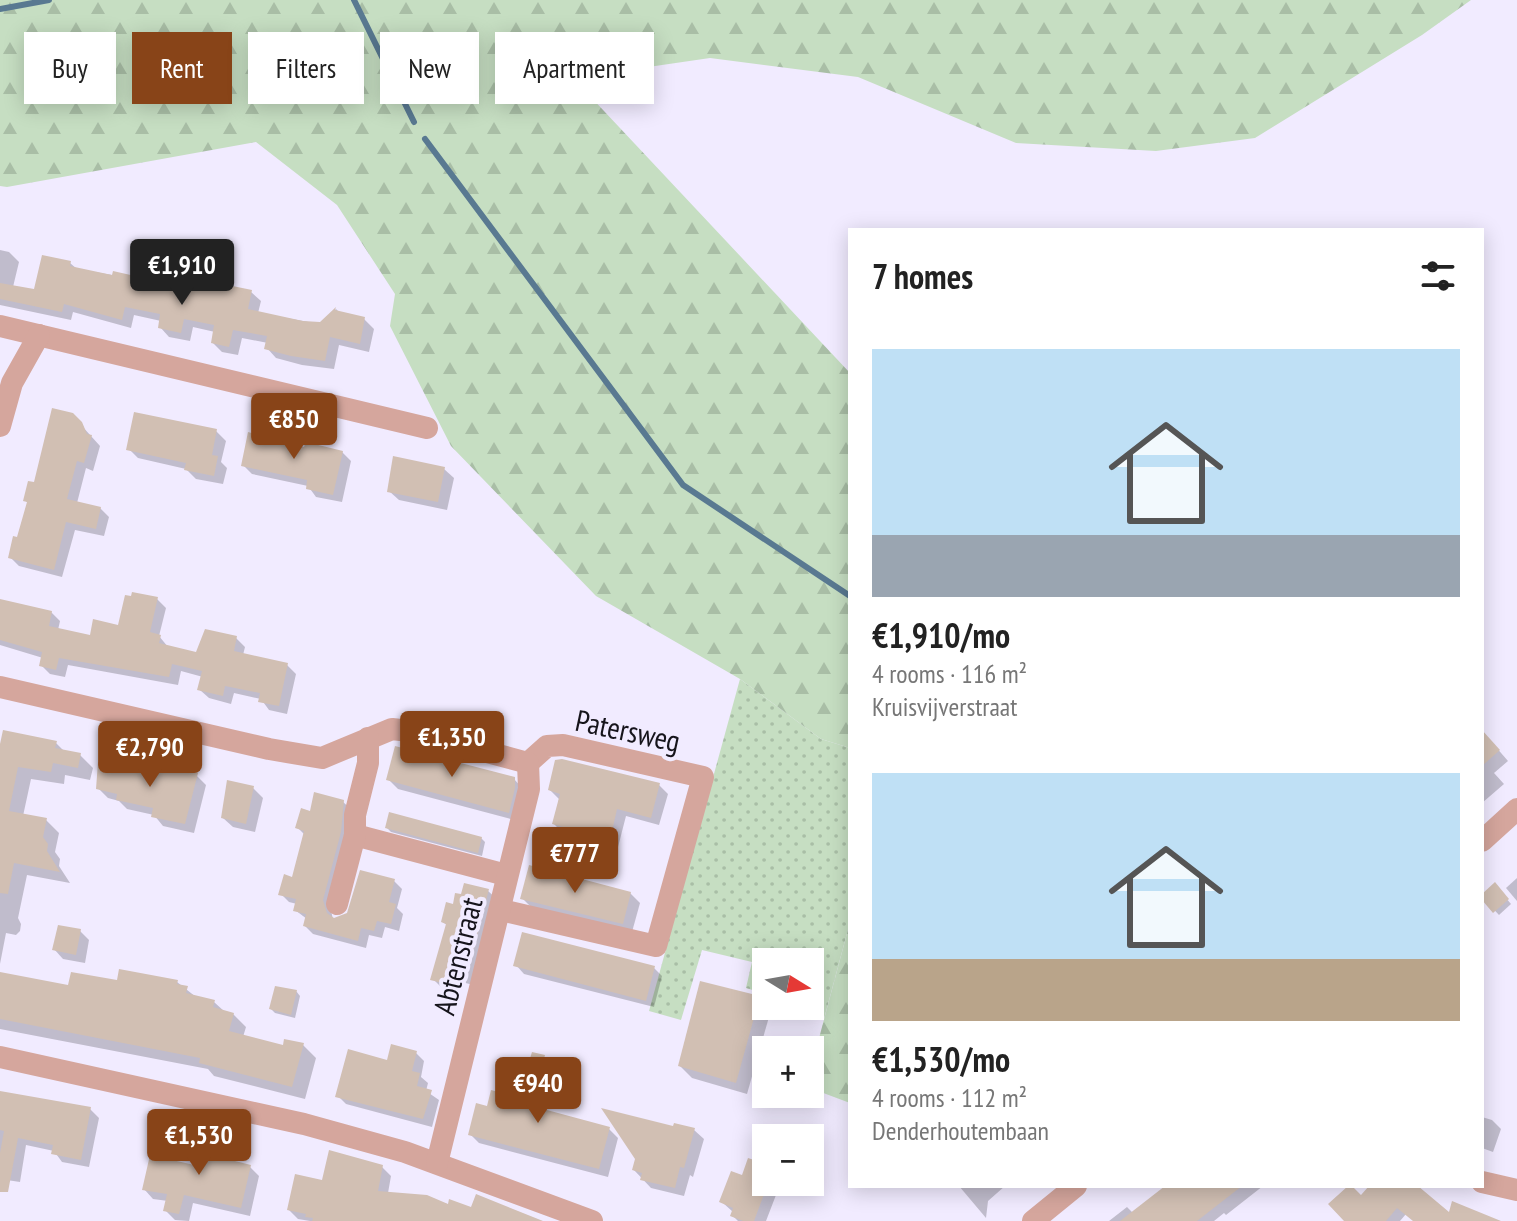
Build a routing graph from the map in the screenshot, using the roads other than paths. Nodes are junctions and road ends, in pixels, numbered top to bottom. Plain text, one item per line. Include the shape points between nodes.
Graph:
1 (0, 326) edge
2 (39, 335) junction
3 (0, 426) edge
4 (427, 428) dead end
5 (0, 687) edge
6 (368, 738) junction
7 (528, 763) junction
8 (1517, 809) edge
9 (355, 835) junction
10 (1484, 839) edge
11 (506, 875) junction
12 (337, 904) dead end
13 (501, 910) junction
14 (0, 1057) edge
15 (437, 1163) junction
16 (1484, 1182) edge
17 (1074, 1188) edge
18 (1517, 1190) edge
19 (592, 1221) edge
20 (1033, 1221) edge

1 - 2 street
2 - 3 street via 12,383
2 - 4 street
5 - 6 street via 322,758
6 - 7 street via 392,729 409,731
6 - 9 street
7 - 11 street, Abtenstraat via 529,789
7 - 13 street, Patersweg via 547,746 563,745 703,777 656,946
8 - 10 street
9 - 11 street
9 - 12 street
11 - 13 street, Abtenstraat
13 - 15 street, Abtenstraat
14 - 15 street via 283,1118
15 - 19 street
16 - 18 street
17 - 20 street

